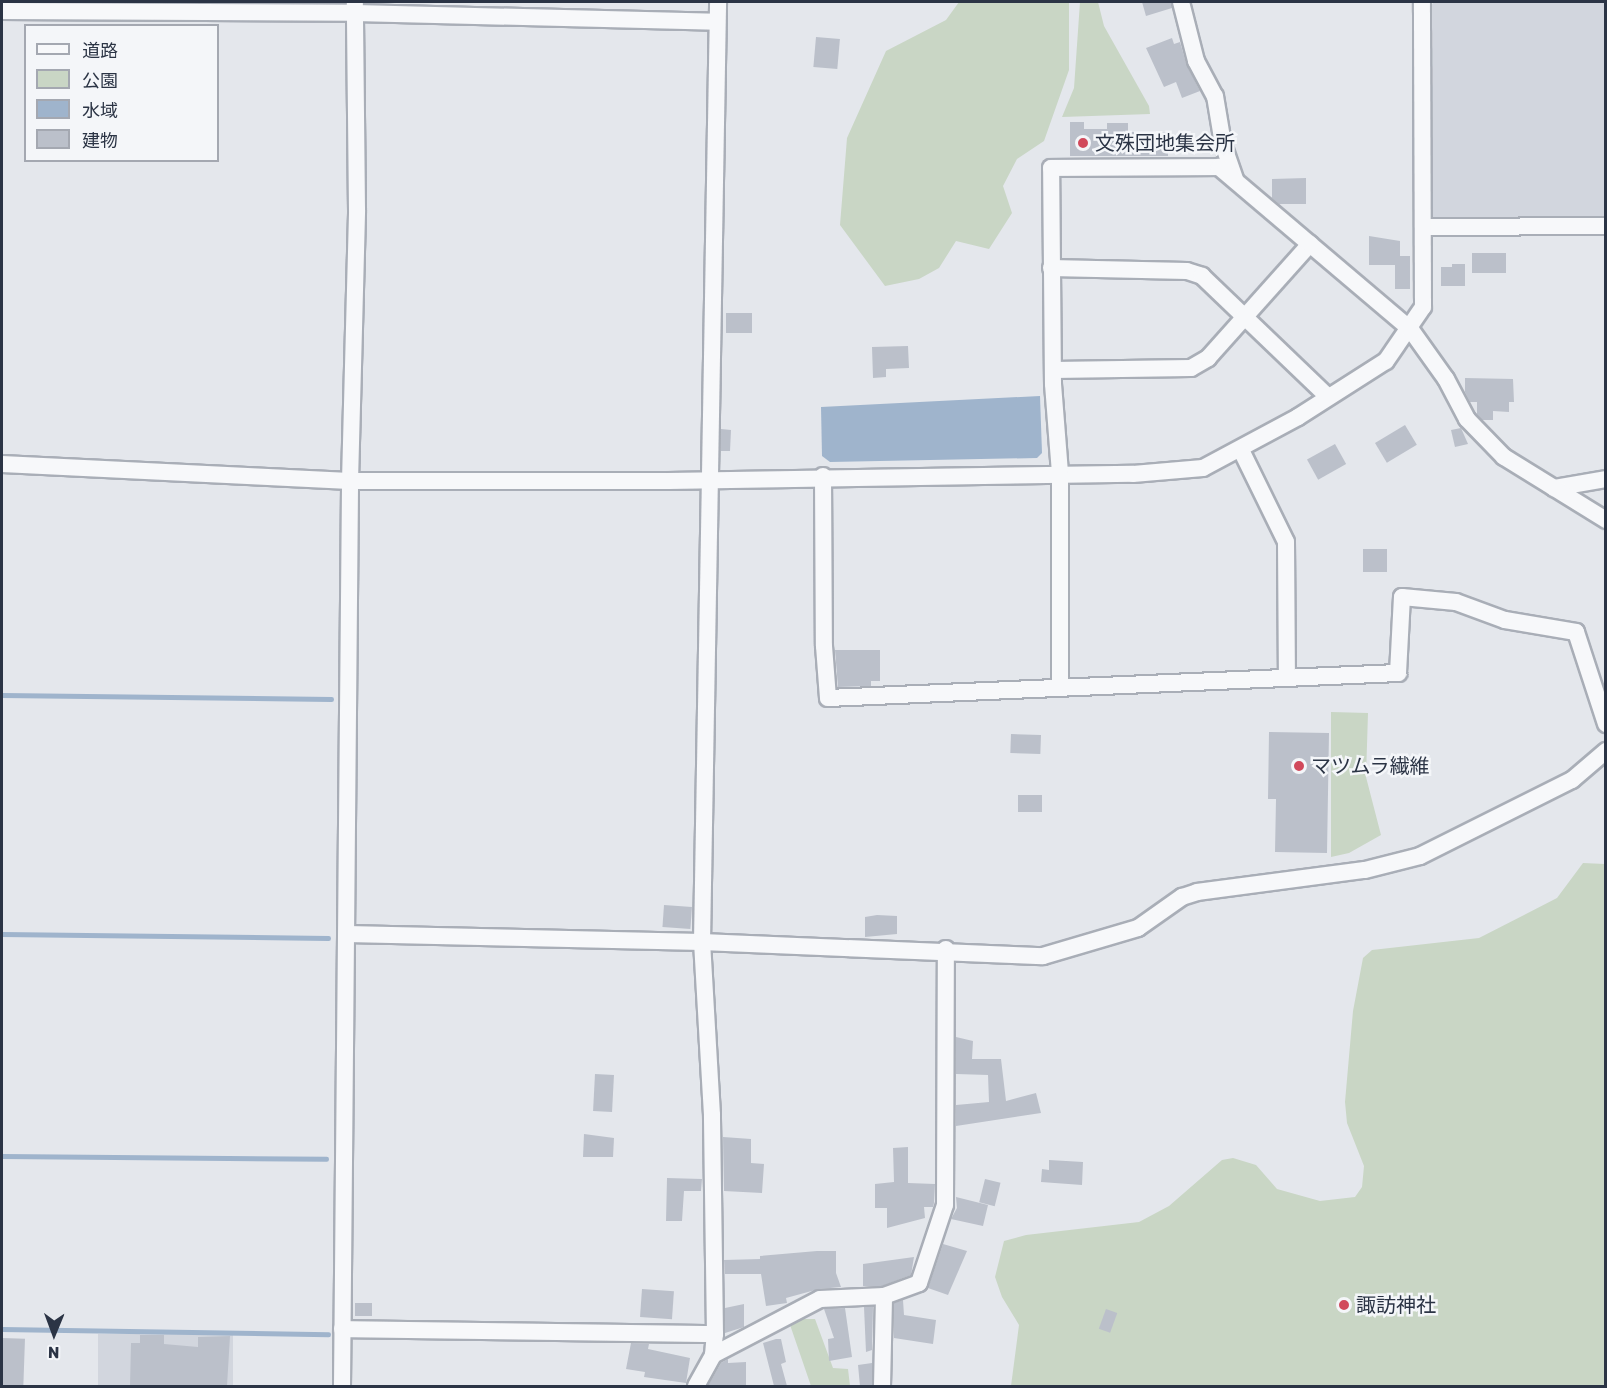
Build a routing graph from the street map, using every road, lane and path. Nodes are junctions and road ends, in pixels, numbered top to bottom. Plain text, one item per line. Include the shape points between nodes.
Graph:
1 (718, 2) edge
2 (1181, 2) edge
3 (1422, 2) edge
4 (63, 7) edge
5 (355, 7) edge
6 (2, 11) edge
7 (716, 22) junction
8 (1237, 183) junction
9 (1605, 226) edge
10 (1426, 227) junction
11 (1310, 244) junction
12 (1051, 268) junction
13 (1246, 317) junction
14 (1411, 330) junction
15 (1053, 370) junction
16 (1327, 396) junction
17 (1241, 450) junction
18 (2, 464) edge
19 (1060, 473) junction
20 (823, 476) junction
21 (1605, 479) edge
22 (710, 480) junction
23 (350, 481) junction
24 (1554, 488) junction
25 (1605, 520) edge
26 (1287, 677) junction
27 (1059, 688) junction
28 (1605, 724) edge
29 (1605, 750) edge
30 (347, 934) junction
31 (702, 942) junction
32 (946, 949) junction
33 (884, 1296) junction
34 (342, 1329) junction
35 (715, 1334) junction
36 (713, 1355) junction
37 (342, 1386) edge
38 (696, 1386) edge
39 (882, 1386) edge

1 - 7 street
2 - 8 street via 1196,61 1215,96 1223,144
3 - 10 street
4 - 5 street
4 - 6 street
5 - 7 street
5 - 23 street via 357,210
7 - 22 street
8 - 11 street
8 - 12 street via 1219,167 1051,168
9 - 10 street
10 - 14 street via 1423,307
11 - 13 street
11 - 14 street
12 - 13 street via 1187,270 1202,276
12 - 15 street
13 - 15 street via 1208,358 1191,368
13 - 16 street
14 - 16 street via 1386,361
14 - 24 street via 1481,436 1504,458
15 - 19 street
16 - 17 street
17 - 19 street via 1192,471
17 - 26 street via 1286,542
18 - 23 street
19 - 20 street
19 - 27 street
20 - 22 street
20 - 27 street via 828,698
21 - 24 street
22 - 23 street
22 - 31 street
23 - 30 street
24 - 25 street
26 - 27 street
26 - 28 street via 1398,673 1402,597 1456,602 1505,620 1576,632
29 - 32 street via 1572,780 1420,856 1365,870 1197,892 1182,897 1138,928 1043,956
30 - 31 street
30 - 34 street
31 - 32 street
31 - 35 street via 712,1115
32 - 33 street via 945,1205 919,1283
33 - 36 street via 820,1299
33 - 39 street
34 - 35 street
34 - 37 street
35 - 36 street
36 - 38 street

